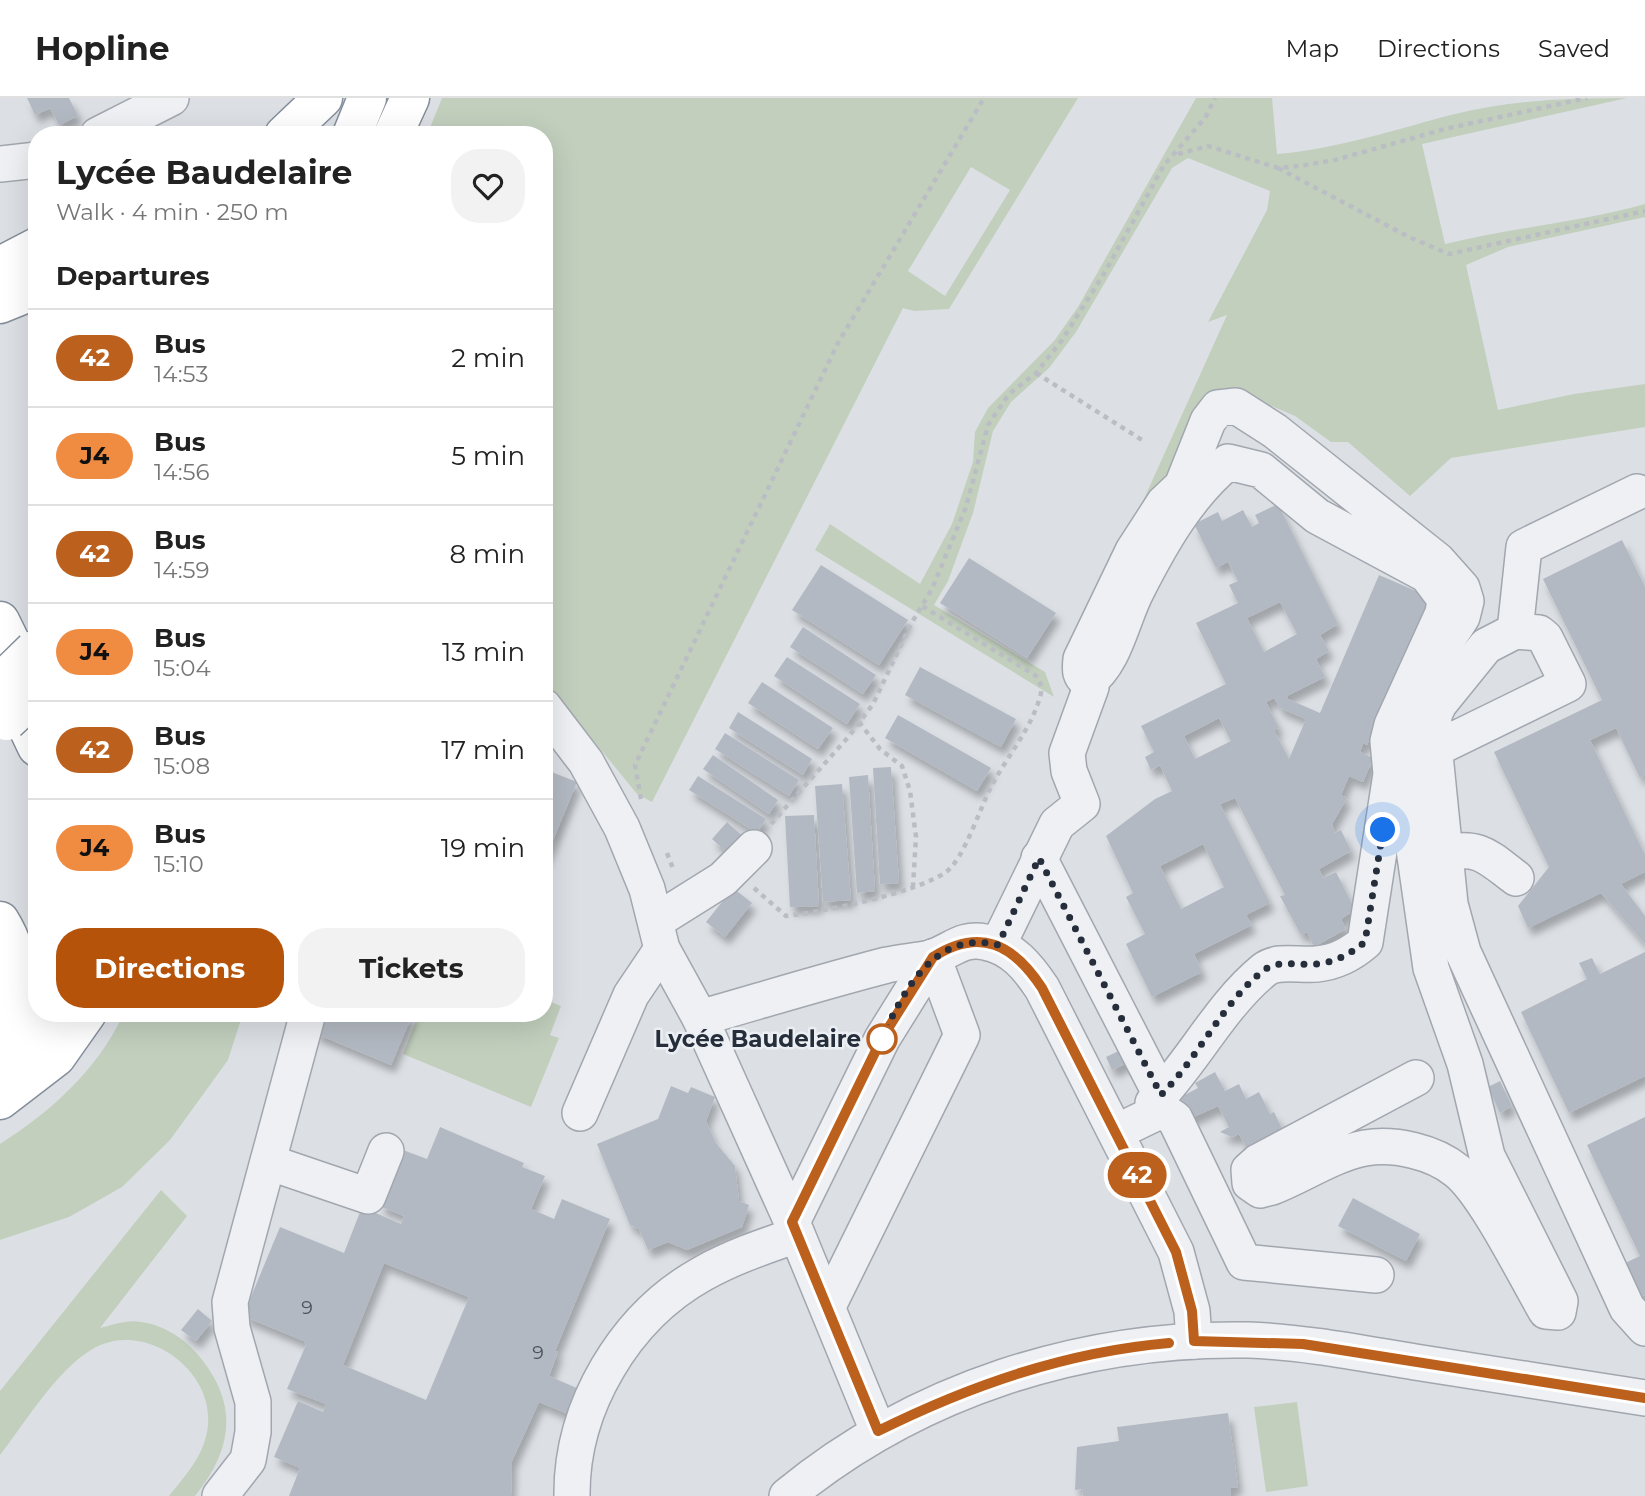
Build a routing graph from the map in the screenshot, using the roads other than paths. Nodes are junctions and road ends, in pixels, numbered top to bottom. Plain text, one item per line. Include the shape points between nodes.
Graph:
1 (171, 98) edge
2 (323, 98) edge
3 (367, 98) edge
4 (116, 126) edge
5 (293, 126) edge
6 (356, 126) edge
7 (28, 161) edge
8 (0, 164) edge
9 (28, 252) edge
10 (0, 266) edge
11 (28, 293) edge
12 (0, 304) edge
13 (1265, 425) junction
14 (1637, 492) dead end
15 (1370, 543) junction
16 (1515, 631) junction
17 (27, 636) edge
18 (0, 669) edge
19 (1088, 682) junction
20 (0, 683) edge
21 (28, 702) edge
22 (553, 718) edge
23 (4, 724) edge
24 (28, 728) edge
25 (1435, 749) junction
26 (1445, 853) junction
27 (744, 858) road end
28 (1039, 858) junction
29 (1516, 878) dead end
30 (0, 920) edge
31 (667, 925) junction
32 (998, 945) junction
33 (933, 957) junction
34 (700, 1018) junction
35 (45, 1022) edge
36 (81, 1022) edge
37 (306, 1022) edge
38 (0, 1043) edge
39 (0, 1062) edge
40 (1416, 1077) dead end
41 (0, 1100) edge
42 (580, 1113) dead end
43 (1118, 1139) junction
44 (386, 1151) dead end
45 (268, 1162) junction
46 (794, 1228) junction
47 (1376, 1275) dead end
48 (831, 1318) junction
49 (1645, 1328) edge
50 (1194, 1341) junction
51 (1645, 1398) edge
52 (878, 1431) junction
53 (220, 1496) edge
54 (572, 1496) edge
55 (787, 1496) edge

1 - 4 street
2 - 5 highway
3 - 6 highway
7 - 8 street
9 - 10 highway
11 - 12 highway
13 - 15 street via 1257,440
13 - 19 street via 1236,406 1218,408 1208,421 1182,486 1164,503 1133,551 1081,659 1079,672
13 - 40 street via 1437,560 1462,587 1466,601 1462,617 1406,724 1404,769 1412,835 1431,968 1465,1064 1487,1156 1560,1301 1554,1314 1546,1311 1467,1180 1435,1158 1410,1150 1368,1147 1272,1187 1260,1189 1250,1183 1249,1170 1258,1162
14 - 16 street via 1524,547
15 - 19 street via 1317,516 1261,470 1228,462 1186,506 1137,589 1103,667
15 - 28 street via 1427,575 1445,599 1388,741 1391,774 1365,942 1339,959 1275,964 1264,970 1157,1099
16 - 25 street via 1486,646 1439,704 1432,724
16 - 25 street via 1539,633 1545,638 1568,684
17 - 18 highway
17 - 20 highway, bridge
18 - 24 highway
19 - 28 street via 1091,687 1067,753 1082,804 1057,824
21 - 23 highway, bridge
22 - 31 street via 613,808
25 - 26 street
26 - 29 street via 1480,852
26 - 49 street via 1457,939 1627,1308
27 - 31 street
28 - 32 street
30 - 38 highway via 15,949 19,973 13,1019
31 - 34 street
31 - 42 street
32 - 33 street via 970,940
32 - 43 street via 1029,968 1042,988
33 - 34 street
33 - 46 street via 882,1038
33 - 48 street via 962,1035
34 - 46 street
35 - 39 highway via 36,1035
36 - 41 highway via 56,1057
37 - 45 street
43 - 47 street via 1137,1120 1162,1110 1175,1119 1244,1262
43 - 50 street via 1176,1252 1192,1311
44 - 45 street via 368,1196
45 - 53 street via 230,1301 232,1328 253,1402 250,1450
46 - 48 street
46 - 54 street via 701,1274 633,1332 588,1408 574,1463
48 - 52 street
50 - 51 street via 1303,1344
50 - 52 street via 1131,1347 1050,1363 953,1395
52 - 55 street

